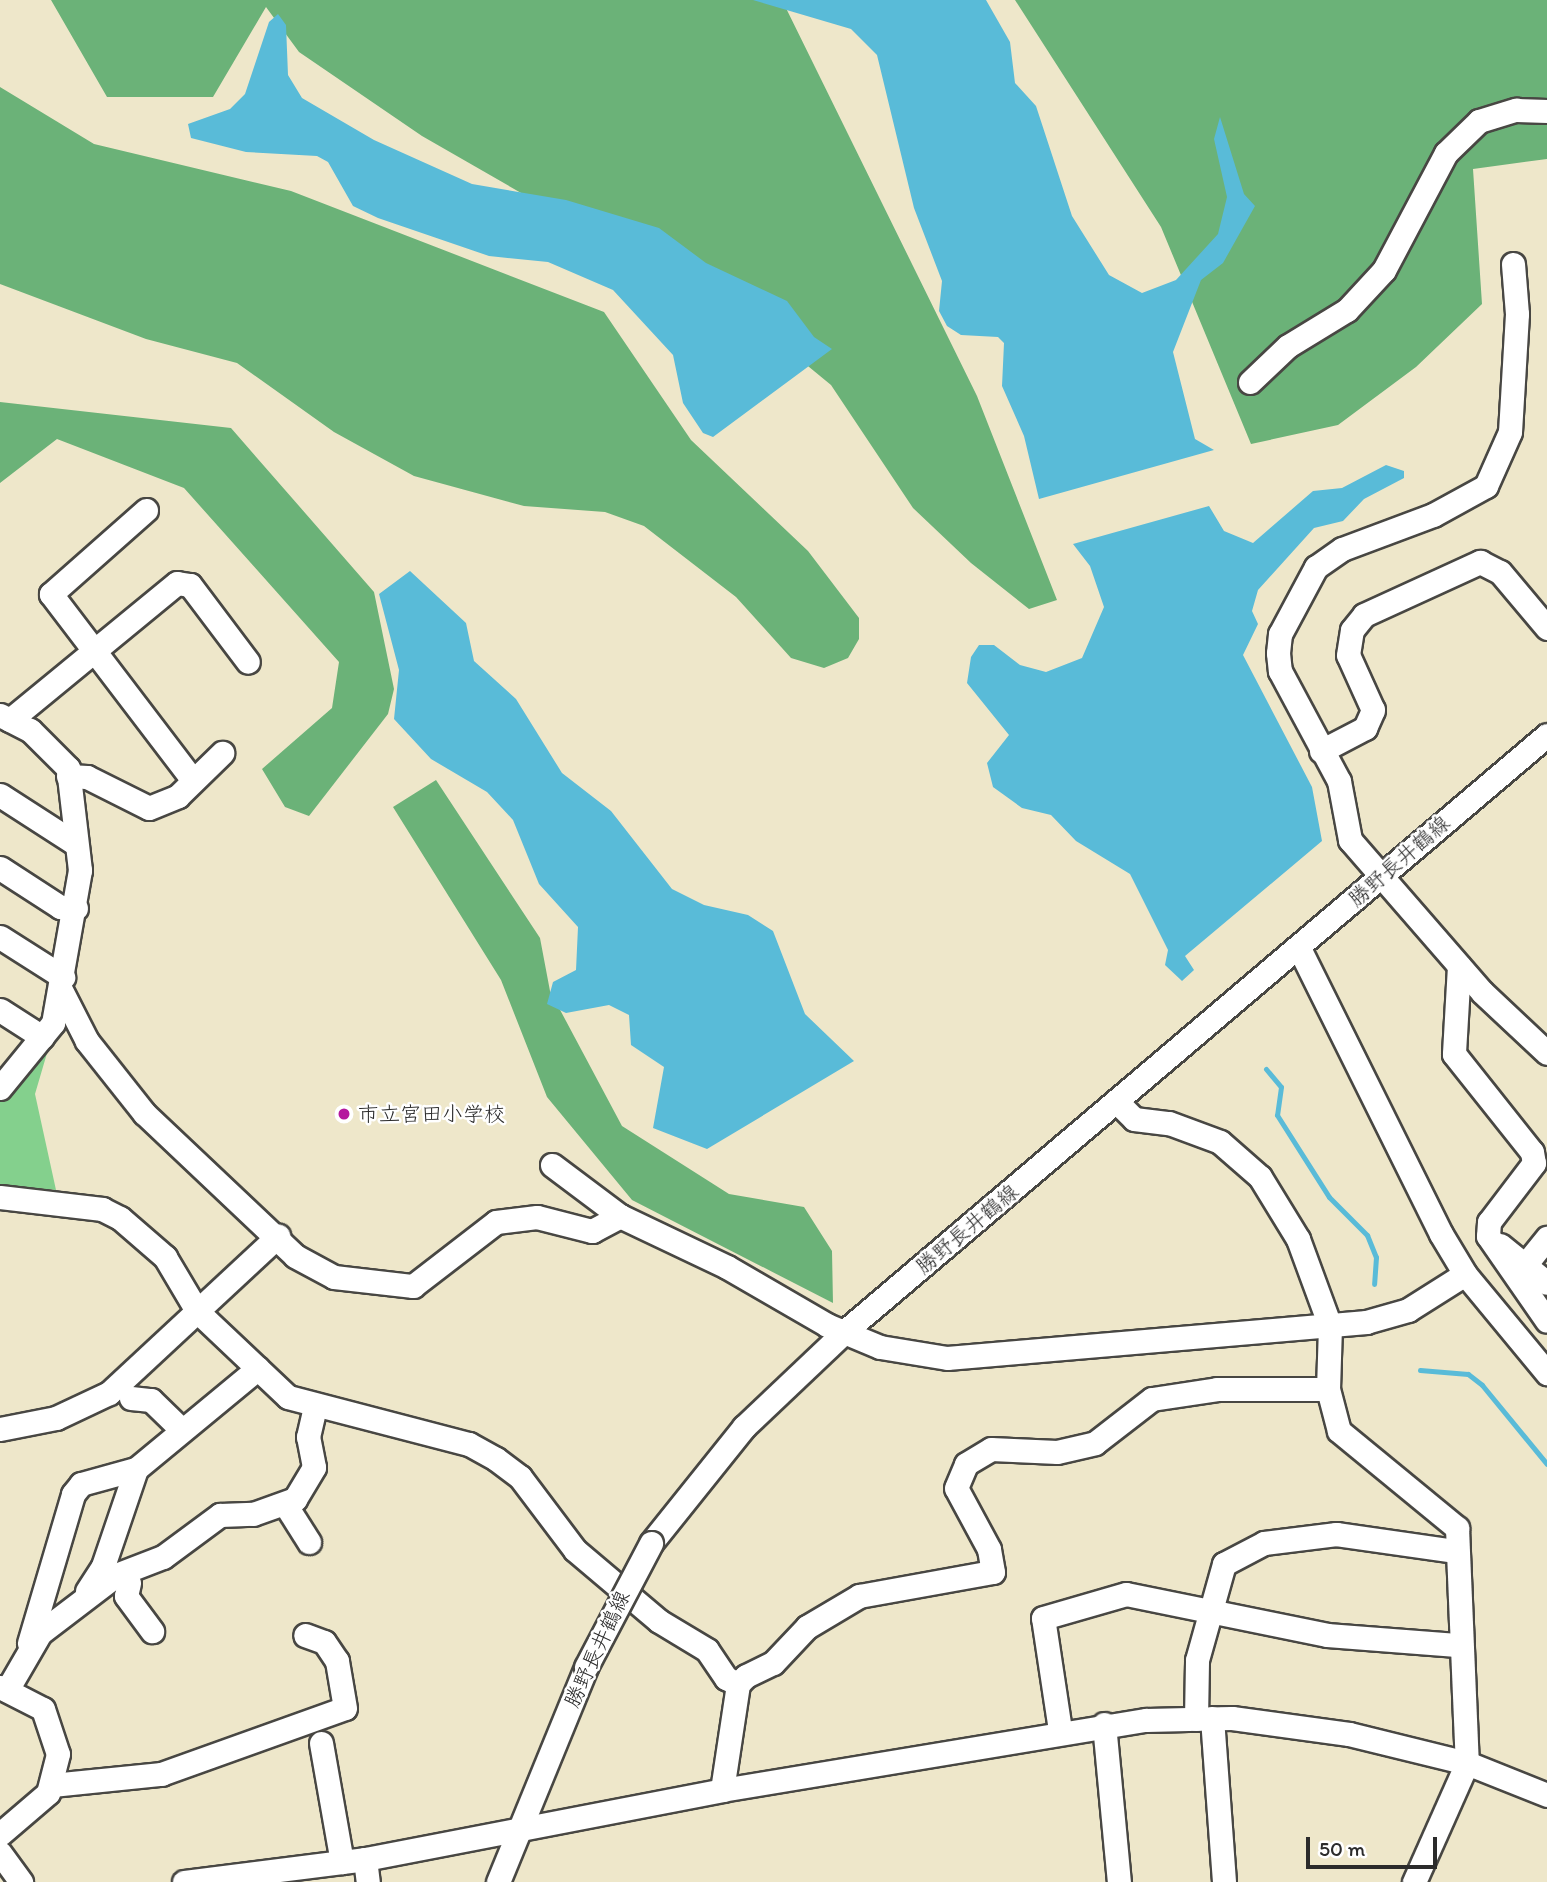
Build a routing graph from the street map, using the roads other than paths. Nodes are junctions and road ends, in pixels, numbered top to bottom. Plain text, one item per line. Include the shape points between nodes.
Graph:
1 (1547, 111) edge
2 (1513, 264) dead end
3 (1250, 382) dead end
4 (146, 510) dead end
5 (1547, 628) edge
6 (93, 655) junction
7 (248, 662) dead end
8 (5, 718) edge
9 (1547, 735) edge
10 (1321, 751) junction
11 (222, 753) dead end
12 (68, 776) junction
13 (192, 779) junction
14 (0, 795) edge
15 (76, 844) junction
16 (1, 869) edge
17 (1380, 876) junction
18 (76, 908) junction
19 (0, 937) edge
20 (1299, 948) junction
21 (1459, 966) junction
22 (62, 983) junction
23 (0, 1010) edge
24 (42, 1037) junction
25 (1544, 1043) edge
26 (1, 1083) edge
27 (1117, 1102) junction
28 (552, 1165) dead end
29 (0, 1197) edge
30 (620, 1216) junction
31 (278, 1236) junction
32 (1488, 1236) junction
33 (1547, 1238) edge
34 (1525, 1265) junction
35 (1465, 1274) junction
36 (1547, 1283) edge
37 (197, 1311) junction
38 (1547, 1321) edge
39 (1330, 1326) junction
40 (844, 1332) junction
41 (258, 1368) junction
42 (1547, 1373) edge
43 (1328, 1390) junction
44 (131, 1398) dead end
45 (315, 1407) junction
46 (0, 1429) edge
47 (182, 1430) junction
48 (136, 1469) junction
49 (285, 1504) junction
50 (309, 1542) dead end
51 (1456, 1551) junction
52 (84, 1597) junction
53 (1208, 1612) junction
54 (152, 1631) dead end
55 (305, 1635) dead end
56 (1457, 1644) junction
57 (27, 1650) junction
58 (738, 1684) junction
59 (4, 1688) edge
60 (1204, 1719) junction
61 (1104, 1724) junction
62 (1060, 1730) junction
63 (321, 1743) dead end
64 (1467, 1763) junction
65 (52, 1785) junction
66 (722, 1790) junction
67 (1547, 1795) edge
68 (521, 1829) junction
69 (0, 1834) edge
70 (0, 1853) edge
71 (365, 1859) junction
72 (342, 1862) junction
73 (22, 1882) edge
74 (184, 1882) edge
75 (368, 1882) edge
76 (498, 1882) edge
77 (1119, 1882) edge
78 (1224, 1882) edge
79 (1414, 1882) edge

1 - 3 street via 1516,110 1479,121 1446,153 1384,270 1347,310 1288,346
2 - 10 street via 1517,314 1510,432 1486,486 1433,515 1342,549 1317,567 1280,634 1280,671
4 - 6 street via 51,594
5 - 10 street via 1500,572 1480,562 1364,615 1352,630 1348,655 1373,710 1365,728
6 - 7 street via 177,583 190,584
6 - 8 street
6 - 13 street
8 - 12 street via 30,730
9 - 17 street, 勝野長井鶴線
10 - 17 street via 1339,781 1350,839
11 - 13 street
12 - 13 street via 88,777 149,808 178,796
12 - 15 street
14 - 15 street
15 - 18 street
16 - 18 street via 60,907
17 - 20 street, 勝野長井鶴線
17 - 21 street
18 - 22 street
19 - 22 street
20 - 27 street, 勝野長井鶴線
20 - 35 street via 1409,1177
21 - 25 street
21 - 32 street via 1454,1054 1532,1152 1534,1163 1489,1222
22 - 24 street
22 - 31 street via 87,1041 136,1104
23 - 24 street
24 - 26 street
27 - 39 street via 1134,1119 1179,1125 1220,1142 1260,1177 1298,1239
27 - 40 street, 勝野長井鶴線
28 - 30 street
29 - 37 street via 102,1209 120,1218 164,1257
30 - 31 street via 592,1231 537,1217 496,1222 413,1286 334,1277 295,1256
30 - 40 street
31 - 37 street
32 - 34 street
32 - 38 street
33 - 34 street
34 - 36 street
35 - 39 street via 1408,1310
35 - 42 street
37 - 41 street
37 - 46 street via 109,1393 56,1419
39 - 40 street via 947,1358 880,1347
39 - 43 street
40 - 68 street, 勝野長井鶴線, bridge via 744,1427 651,1543 586,1667
41 - 45 street via 288,1397
41 - 47 street
43 - 51 street via 1339,1430 1457,1528
43 - 58 street via 1217,1389 1152,1399 1095,1443 1057,1452 991,1449 966,1464 957,1488 989,1549 993,1572 859,1596 807,1627 773,1663
44 - 47 street via 151,1400
45 - 49 street via 308,1437 314,1467 307,1486
45 - 58 street via 469,1444 496,1459 520,1477 575,1549 659,1621 707,1650 726,1678
47 - 48 street
48 - 52 street via 103,1566
48 - 57 street via 81,1484 73,1494
49 - 50 street
49 - 52 street via 206,1521 163,1557 116,1575
51 - 53 street via 1336,1534 1264,1543 1224,1564
51 - 56 street
52 - 54 street via 138,1582 126,1596
52 - 57 street
53 - 56 street via 1327,1635
53 - 60 street via 1197,1660
53 - 62 street via 1126,1594 1043,1618
55 - 65 street via 324,1642 337,1661 345,1708 161,1774
56 - 64 street via 1469,1715
57 - 59 street
58 - 66 street
59 - 65 street via 43,1709 55,1731
60 - 61 street
60 - 64 street via 1349,1734
60 - 78 street
61 - 62 street
61 - 77 street
62 - 66 street
63 - 72 street
64 - 67 street
64 - 79 street
65 - 69 street
66 - 68 street
68 - 71 street
68 - 76 street, 勝野長井鶴線
70 - 73 street
71 - 72 street
71 - 75 street
72 - 74 street

